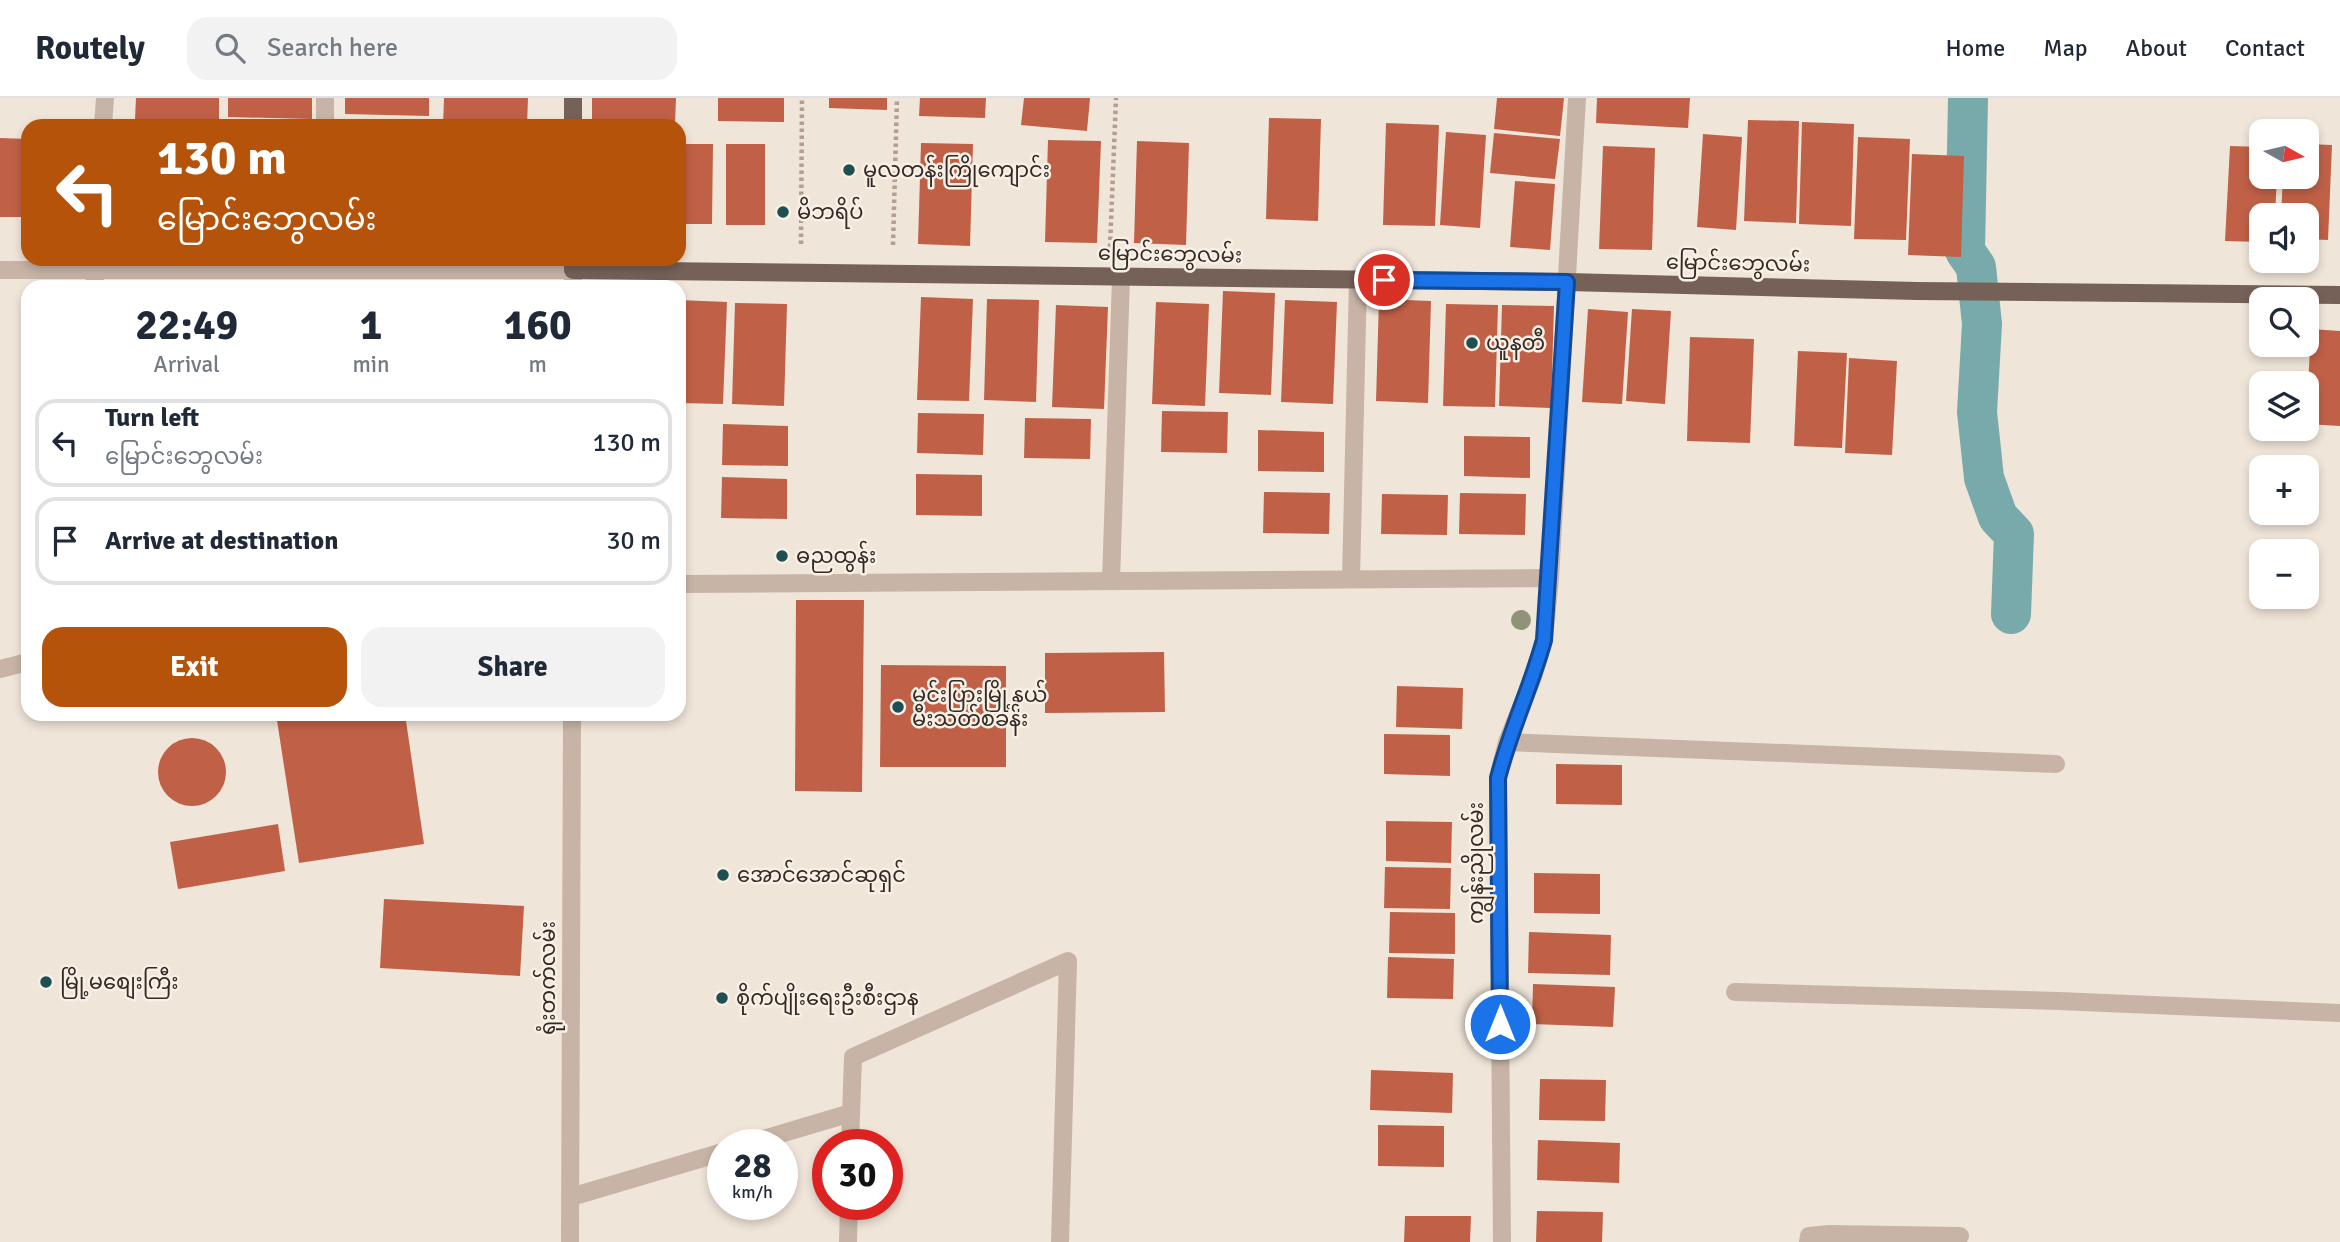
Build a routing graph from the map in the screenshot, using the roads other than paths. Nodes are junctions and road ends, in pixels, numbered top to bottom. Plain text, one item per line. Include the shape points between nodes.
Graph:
1 (105, 98) edge
2 (325, 98) edge
3 (573, 98) edge
4 (1577, 98) edge
5 (104, 119) edge
6 (325, 119) edge
7 (573, 119) edge
8 (0, 270) edge
9 (323, 271) edge
10 (96, 272) edge
11 (573, 272) edge
12 (1115, 276) junction
13 (1358, 279) junction
14 (1567, 282) junction
15 (2340, 295) edge
16 (1550, 578) junction
17 (1351, 579) junction
18 (1111, 581) junction
19 (686, 584) edge
20 (21, 664) edge
21 (0, 669) edge
22 (572, 721) edge
23 (1507, 742) junction
24 (2056, 764) dead end
25 (1735, 992) dead end
26 (2340, 1013) edge
27 (851, 1113) junction
28 (797, 1129) edge
29 (850, 1129) edge
30 (707, 1157) edge
31 (570, 1197) junction
32 (849, 1220) edge
33 (1960, 1236) dead end
34 (570, 1242) edge
35 (848, 1242) edge
36 (1060, 1242) edge
37 (1502, 1242) edge
38 (1808, 1242) edge

1 - 5 street
2 - 6 street
3 - 7 main road
4 - 14 street, ကျွန်းညိုလမ်း
8 - 10 street, မြောင်းဘွေလမ်း
9 - 10 street, မြောင်းဘွေလမ်း
9 - 11 street, မြောင်းဘွေလမ်း
11 - 12 main road, မြောင်းဘွေလမ်း
12 - 13 main road, မြောင်းဘွေလမ်း
12 - 18 street
13 - 14 main road, မြောင်းဘွေလမ်း
13 - 17 street
14 - 15 main road, မြောင်းဘွေလမ်း
14 - 16 street, ကျွန်းညိုလမ်း
16 - 17 street
16 - 23 street, ကျွန်းညိုလမ်း via 1544,640
17 - 18 street
18 - 19 street
20 - 21 street
22 - 31 street, ရုံးတက်လမ်း
23 - 24 street
23 - 37 street, ကျွန်းညိုလမ်း via 1498,778
25 - 26 street
27 - 28 street
27 - 29 street
27 - 36 street via 853,1057 1068,961
30 - 31 street
31 - 34 street, ရုံးတက်လမ်း
32 - 35 street
33 - 38 street via 1829,1234 1809,1236

